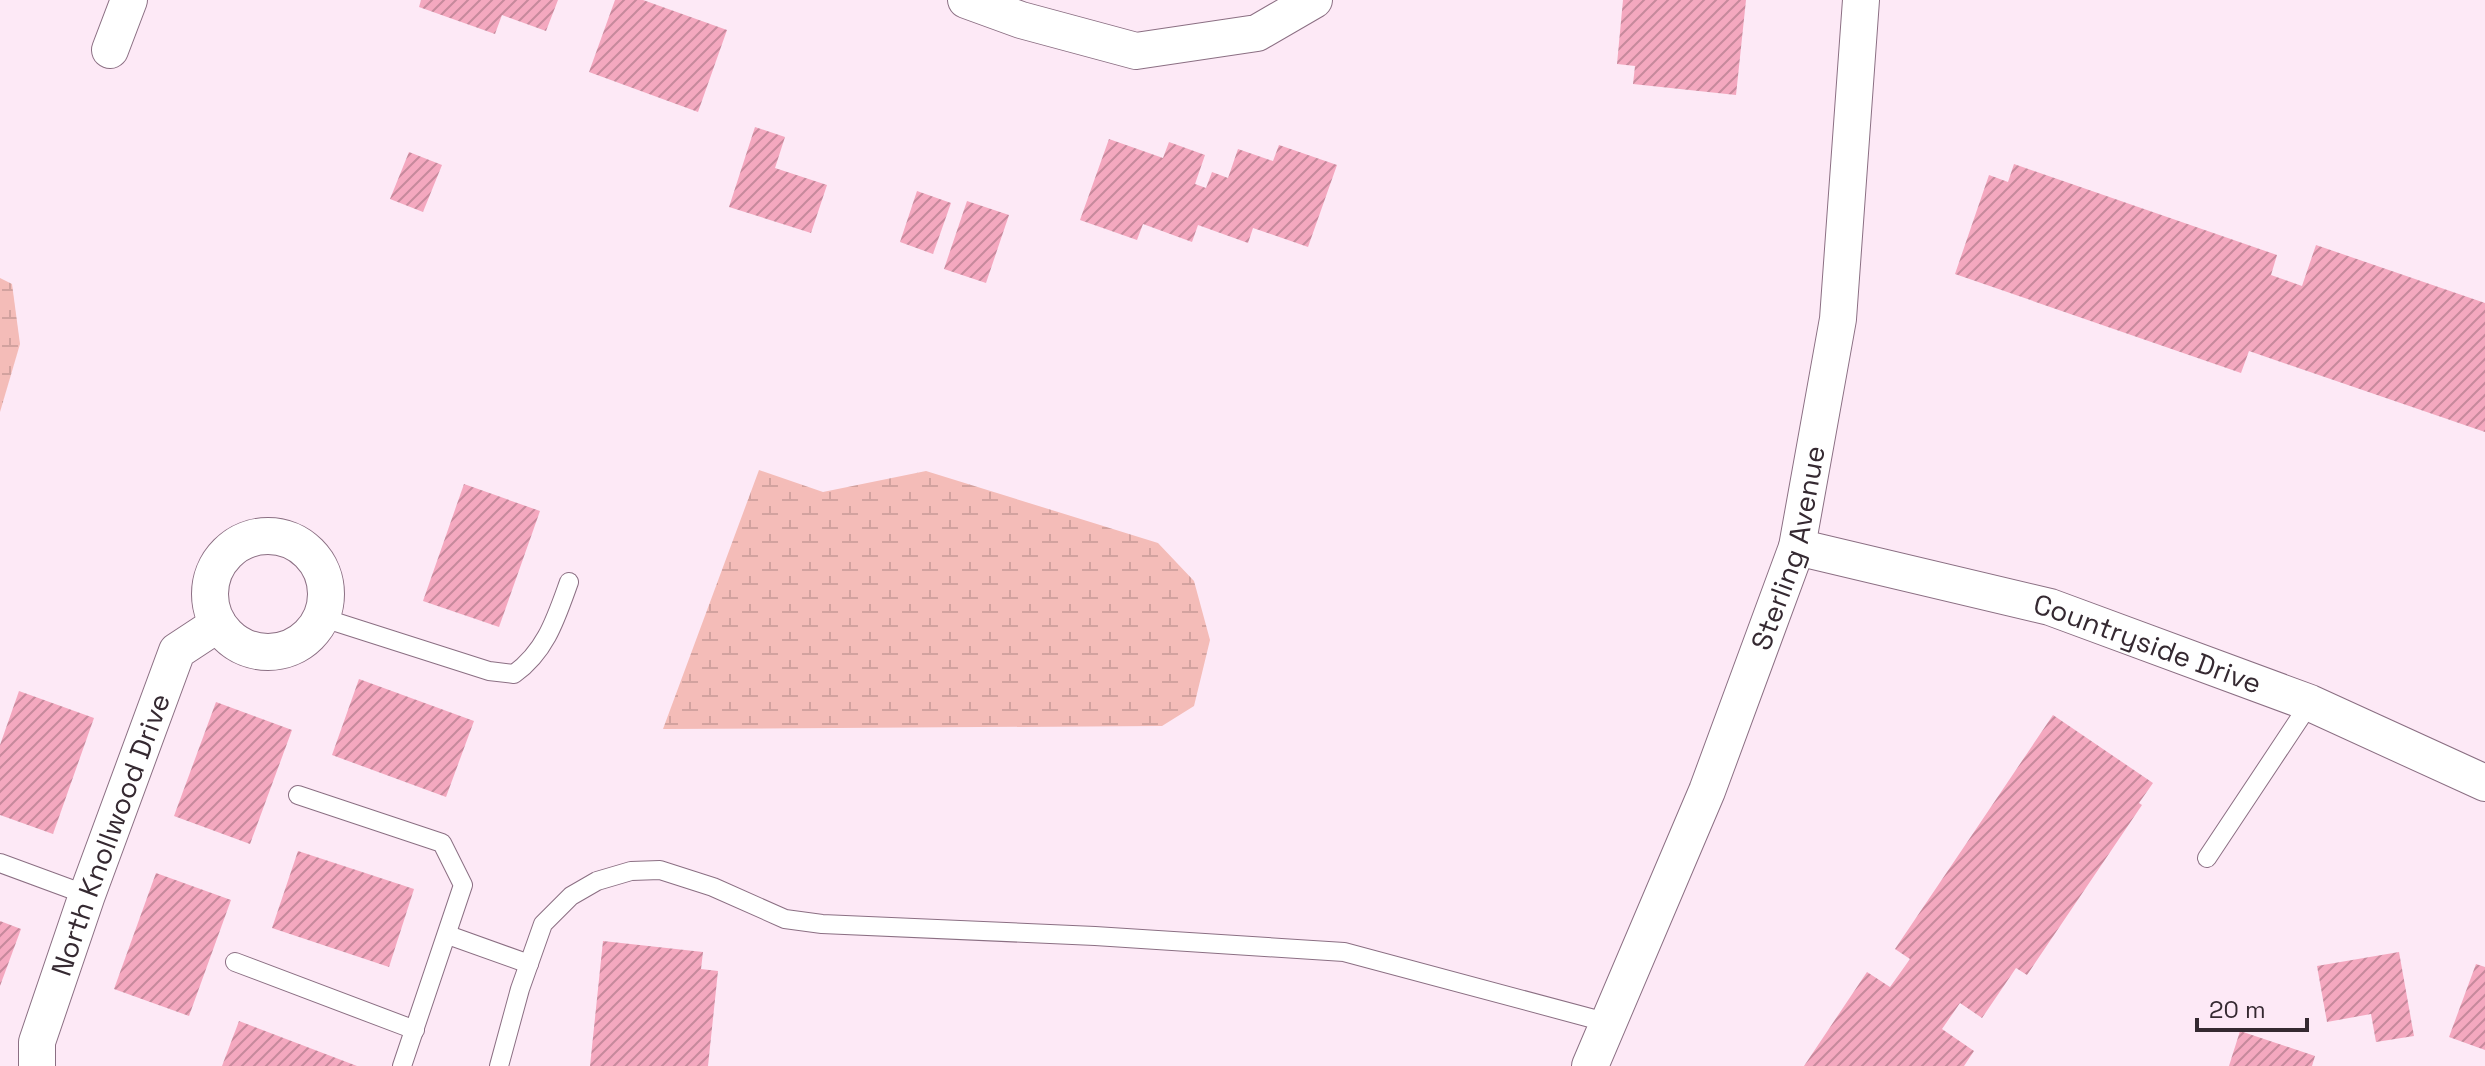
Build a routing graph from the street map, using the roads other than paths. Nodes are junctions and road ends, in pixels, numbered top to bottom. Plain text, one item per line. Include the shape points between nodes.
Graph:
1 (129, 0) edge
2 (966, 0) edge
3 (1314, 0) edge
4 (1861, 0) edge
5 (110, 50) dead end
6 (1797, 547) junction
7 (569, 582) dead end
8 (320, 617) junction
9 (218, 624) junction
10 (2310, 703) junction
11 (2485, 783) edge
12 (298, 795) dead end
13 (2207, 858) dead end
14 (0, 863) edge
15 (87, 895) junction
16 (448, 935) junction
17 (235, 962) dead end
18 (529, 964) junction
19 (1609, 1023) junction
20 (415, 1030) junction
21 (37, 1066) edge
22 (402, 1066) edge
23 (499, 1066) edge
24 (1590, 1066) edge

1 - 5 street
2 - 3 street via 1136,51 1257,33
4 - 6 street, Sterling Avenue via 1838,319
6 - 10 street, Countryside Drive via 2050,607
6 - 19 street, Sterling Avenue via 1707,791
7 - 8 lane via 548,637 532,661 514,674 489,671
8 - 9 street via 305,639 269,652 232,639
8 - 9 street via 326,585 320,566 293,541 256,537 239,543 220,562 210,588
9 - 15 street, North Knollwood Drive via 177,651
10 - 11 street, Countryside Drive
10 - 13 lane
12 - 16 lane via 442,843 463,885
14 - 15 lane
15 - 21 street, North Knollwood Drive via 37,1042
16 - 18 lane
16 - 20 lane
17 - 20 lane
18 - 19 lane via 543,924 571,896 631,871 660,870 785,919 1344,952
18 - 23 lane
19 - 24 street, Sterling Avenue
20 - 22 lane

